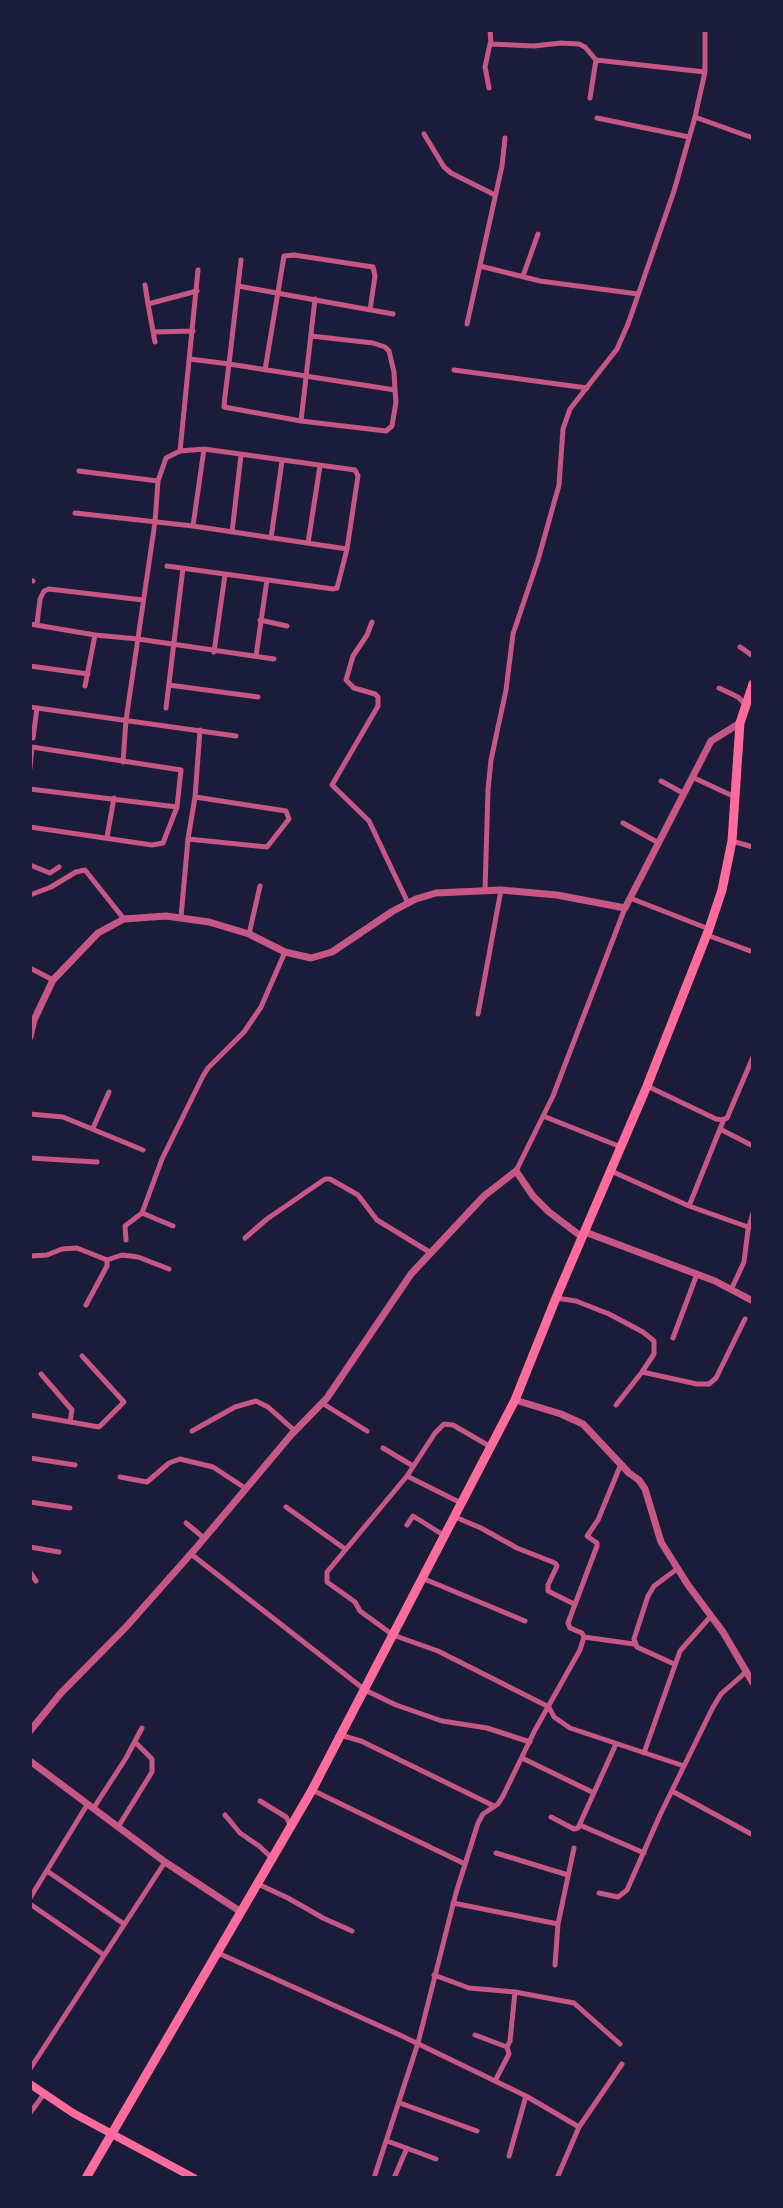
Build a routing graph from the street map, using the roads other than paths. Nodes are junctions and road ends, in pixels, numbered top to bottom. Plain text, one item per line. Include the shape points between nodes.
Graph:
1 (490, 30) edge
2 (705, 30) edge
3 (490, 44) junction
4 (596, 60) junction
5 (705, 72) junction
6 (489, 88) dead end
7 (590, 98) dead end
8 (695, 117) junction
9 (597, 118) dead end
10 (424, 134) dead end
11 (690, 137) junction
12 (505, 138) dead end
13 (753, 138) edge
14 (495, 195) junction
15 (538, 234) dead end
16 (241, 260) dead end
17 (481, 266) junction
18 (198, 270) dead end
19 (523, 276) junction
20 (145, 285) dead end
21 (238, 286) junction
22 (197, 291) junction
23 (277, 292) junction
24 (638, 294) junction
25 (315, 299) junction
26 (148, 304) junction
27 (370, 310) junction
28 (393, 314) dead end
29 (467, 324) dead end
30 (193, 331) junction
31 (153, 332) junction
32 (311, 336) junction
33 (155, 342) dead end
34 (190, 359) junction
35 (229, 364) junction
36 (265, 370) junction
37 (454, 370) dead end
38 (304, 377) junction
39 (587, 388) junction
40 (395, 390) junction
41 (301, 421) junction
42 (204, 449) junction
43 (180, 452) junction
44 (241, 455) junction
45 (282, 461) junction
46 (320, 466) junction
47 (79, 471) dead end
48 (158, 481) junction
49 (75, 513) dead end
50 (155, 522) junction
51 (193, 526) junction
52 (232, 532) junction
53 (271, 538) junction
54 (308, 544) junction
55 (347, 549) junction
56 (167, 566) dead end
57 (183, 568) junction
58 (225, 575) junction
59 (267, 580) junction
60 (143, 600) junction
61 (260, 620) junction
62 (372, 622) dead end
63 (33, 624) edge
64 (287, 626) dead end
65 (94, 635) junction
66 (138, 639) junction
67 (175, 645) junction
68 (740, 647) dead end
69 (214, 652) junction
70 (256, 656) junction
71 (753, 656) edge
72 (274, 659) dead end
73 (30, 666) edge
74 (88, 674) junction
75 (169, 685) junction
76 (85, 686) dead end
77 (753, 687) edge
78 (719, 688) dead end
79 (258, 697) dead end
80 (746, 705) junction
81 (33, 708) edge
82 (166, 708) dead end
83 (126, 720) junction
84 (740, 723) junction
85 (200, 730) junction
86 (236, 736) dead end
87 (32, 737) edge
88 (32, 747) junction
89 (123, 761) junction
90 (30, 768) edge
91 (692, 777) junction
92 (661, 781) dead end
93 (30, 789) edge
94 (683, 793) junction
95 (195, 797) junction
96 (735, 797) junction
97 (114, 798) junction
98 (177, 807) junction
99 (623, 823) dead end
100 (30, 827) edge
101 (107, 837) junction
102 (188, 838) junction
103 (732, 841) junction
104 (657, 842) junction
105 (753, 847) edge
106 (31, 867) edge
107 (59, 867) dead end
108 (260, 886) dead end
109 (501, 890) junction
110 (485, 891) junction
111 (30, 895) edge
112 (629, 898) junction
113 (408, 903) junction
114 (625, 908) junction
115 (181, 917) junction
116 (124, 919) junction
117 (708, 932) junction
118 (249, 934) junction
119 (285, 952) junction
120 (753, 953) edge
121 (30, 968) edge
122 (53, 980) junction
123 (478, 1014) dead end
124 (32, 1019) edge
125 (30, 1037) edge
126 (753, 1056) edge
127 (648, 1086) junction
128 (109, 1092) dead end
129 (30, 1114) edge
130 (543, 1116) junction
131 (724, 1119) junction
132 (93, 1128) junction
133 (720, 1129) junction
134 (753, 1146) edge
135 (621, 1147) junction
136 (143, 1150) dead end
137 (30, 1158) edge
138 (97, 1162) dead end
139 (516, 1171) junction
140 (611, 1171) junction
141 (689, 1206) junction
142 (142, 1213) junction
143 (753, 1213) edge
144 (173, 1226) dead end
145 (748, 1227) junction
146 (584, 1235) junction
147 (245, 1238) dead end
148 (126, 1240) dead end
149 (431, 1253) junction
150 (30, 1256) edge
151 (107, 1260) junction
152 (169, 1269) dead end
153 (697, 1274) junction
154 (731, 1290) junction
155 (556, 1298) junction
156 (753, 1301) edge
157 (86, 1305) dead end
158 (745, 1319) dead end
159 (673, 1338) dead end
160 (82, 1356) dead end
161 (642, 1373) junction
162 (41, 1374) dead end
163 (515, 1400) junction
164 (322, 1403) junction
165 (616, 1405) dead end
166 (30, 1415) edge
167 (70, 1422) junction
168 (192, 1431) dead end
169 (295, 1431) junction
170 (367, 1431) dead end
171 (491, 1447) junction
172 (383, 1448) dead end
173 (30, 1458) edge
174 (621, 1464) junction
175 (75, 1465) dead end
176 (413, 1466) junction
177 (120, 1476) dead end
178 (407, 1476) junction
179 (245, 1488) junction
180 (30, 1502) edge
181 (462, 1503) junction
182 (286, 1507) dead end
183 (70, 1508) dead end
184 (455, 1517) junction
185 (186, 1523) dead end
186 (407, 1525) dead end
187 (445, 1536) junction
188 (204, 1538) junction
189 (30, 1547) edge
190 (345, 1549) junction
191 (59, 1552) dead end
192 (191, 1554) junction
193 (677, 1569) junction
194 (30, 1572) edge
195 (422, 1578) junction
196 (36, 1581) dead end
197 (574, 1604) junction
198 (711, 1616) junction
199 (525, 1621) dead end
200 (393, 1635) junction
201 (584, 1637) junction
202 (634, 1644) junction
203 (674, 1664) junction
204 (747, 1671) junction
205 (753, 1683) edge
206 (365, 1690) junction
207 (549, 1707) junction
208 (142, 1728) dead end
209 (30, 1731) edge
210 (340, 1735) junction
211 (135, 1742) junction
212 (530, 1742) junction
213 (617, 1744) junction
214 (644, 1753) junction
215 (522, 1758) junction
216 (30, 1761) edge
217 (684, 1766) junction
218 (312, 1790) junction
219 (672, 1791) junction
220 (594, 1793) junction
221 (260, 1801) dead end
222 (494, 1806) junction
223 (90, 1807) junction
224 (225, 1815) dead end
225 (551, 1817) dead end
226 (580, 1825) junction
227 (291, 1826) junction
228 (118, 1827) junction
229 (753, 1835) edge
230 (574, 1848) dead end
231 (496, 1853) dead end
232 (644, 1853) junction
233 (272, 1858) junction
234 (165, 1862) junction
235 (465, 1864) junction
236 (47, 1871) junction
237 (568, 1875) junction
238 (258, 1884) junction
239 (599, 1893) dead end
240 (30, 1898) edge
241 (453, 1903) junction
242 (30, 1904) edge
243 (241, 1912) junction
244 (124, 1924) junction
245 (558, 1924) junction
246 (352, 1931) dead end
247 (218, 1953) junction
248 (104, 1955) junction
249 (555, 1965) dead end
250 (434, 1975) junction
251 (515, 1992) junction
252 (475, 2035) dead end
253 (418, 2043) junction
254 (620, 2044) dead end
255 (507, 2047) junction
256 (622, 2064) dead end
257 (30, 2069) edge
258 (495, 2081) junction
259 (30, 2084) edge
260 (44, 2094) junction
261 (526, 2096) junction
262 (400, 2103) junction
263 (30, 2113) edge
264 (579, 2127) junction
265 (477, 2131) dead end
266 (111, 2133) junction
267 (387, 2141) junction
268 (407, 2148) junction
269 (509, 2156) dead end
270 (436, 2159) dead end
271 (86, 2178) edge
272 (194, 2178) edge
273 (374, 2178) edge
274 (394, 2178) edge
275 (557, 2178) edge

1 - 3 street
2 - 5 street
3 - 4 street via 579,44
3 - 6 street via 485,67
4 - 5 street
4 - 7 street
5 - 8 street
8 - 11 street
8 - 13 street
9 - 11 street
10 - 14 street via 444,167
11 - 24 street
12 - 14 street
14 - 17 street
15 - 19 street
16 - 21 street
17 - 19 street
17 - 29 street
18 - 22 street
19 - 24 street
20 - 26 street
21 - 23 street
21 - 35 street
22 - 26 street
22 - 30 street
23 - 25 street
23 - 27 street via 282,258 287,255 369,266 375,276
23 - 36 street
24 - 39 street via 624,338
25 - 27 street
25 - 32 street
26 - 31 street
27 - 28 street
30 - 31 street
30 - 34 street
31 - 33 street
32 - 38 street
32 - 40 street via 385,347
34 - 35 street
34 - 43 street
35 - 36 street
35 - 41 street via 226,409
36 - 38 street
37 - 39 street
38 - 40 street
38 - 41 street
39 - 110 street via 566,419 559,485 511,641 489,777
40 - 41 street via 390,430
42 - 43 street
42 - 44 street
42 - 51 street
43 - 48 street via 166,458
44 - 45 street
44 - 52 street
45 - 46 street
45 - 53 street
46 - 54 street
46 - 55 street via 357,473
47 - 48 street
48 - 50 street
49 - 50 street
50 - 51 street
50 - 60 street
51 - 52 street
52 - 53 street
53 - 54 street
54 - 55 street
55 - 59 street via 337,588
56 - 57 street
57 - 58 street
57 - 67 street
58 - 59 street
58 - 69 street
59 - 61 street
60 - 63 street via 49,589 40,599
60 - 66 street
61 - 64 street
61 - 70 street
62 - 113 street via 346,680 354,688 375,694 379,706 332,785 369,821
63 - 65 street
65 - 66 street
65 - 74 street
66 - 67 street
66 - 83 street
67 - 69 street
67 - 75 street
68 - 71 street
69 - 70 street
70 - 72 street
73 - 74 street
74 - 76 street
75 - 79 street
75 - 82 street
77 - 80 main road
78 - 80 street
80 - 84 main road
81 - 83 street
81 - 87 street
83 - 85 street
83 - 89 street
84 - 91 street via 710,741
84 - 96 main road
85 - 86 street
85 - 95 street
87 - 88 street
88 - 89 street
88 - 90 street
89 - 98 street via 181,770
91 - 94 street
91 - 96 street
92 - 94 street
93 - 97 street
94 - 104 street
95 - 102 street
95 - 102 street via 286,811 289,819 267,847
96 - 103 main road
97 - 98 street
97 - 101 street
98 - 101 street via 163,844
99 - 104 street
100 - 101 street
102 - 115 street
103 - 105 street
103 - 117 main road
104 - 112 street
106 - 107 street via 50,873
108 - 118 street
109 - 110 street
109 - 114 street
109 - 123 street
110 - 113 street via 436,893
111 - 116 street via 85,870
112 - 114 street
112 - 117 street
113 - 119 street via 332,952 311,958
114 - 130 street
115 - 116 street
115 - 118 street
116 - 122 street via 98,933
117 - 120 street
117 - 127 main road
118 - 119 street
119 - 142 street via 261,1007 203,1076 162,1159
121 - 122 street
122 - 124 street
124 - 125 street
126 - 131 street
127 - 131 street
127 - 135 main road
128 - 132 street
129 - 132 street via 63,1117
130 - 135 street
130 - 139 street
131 - 133 street
132 - 136 street
133 - 134 street
133 - 141 street
135 - 140 main road
137 - 138 street
139 - 146 street via 549,1212
139 - 149 street via 484,1196
140 - 141 street
140 - 146 main road
141 - 145 street
142 - 144 street
142 - 148 street via 125,1226
143 - 145 street
145 - 154 street via 747,1252
146 - 153 street
146 - 155 main road
147 - 149 street via 330,1179 358,1195 377,1220
149 - 164 street
150 - 151 street via 77,1248
151 - 152 street via 122,1255 138,1257
151 - 157 street
153 - 154 street
153 - 159 street
154 - 156 street
155 - 161 street via 609,1314 651,1337 654,1354
155 - 163 main road
158 - 161 street via 709,1384
160 - 167 street via 124,1402 99,1427
161 - 165 street
162 - 167 street via 72,1410
163 - 171 main road
163 - 174 street via 583,1424
164 - 169 street
164 - 170 street
166 - 167 street
168 - 169 street via 256,1401
169 - 179 street
171 - 176 street via 446,1423
171 - 181 main road
172 - 176 street
173 - 175 street
174 - 193 street via 645,1489 661,1542
174 - 197 street via 598,1521 587,1536 598,1544
176 - 178 street
177 - 179 street via 146,1482 180,1459 214,1467
178 - 181 street
178 - 190 street
179 - 188 street
180 - 183 street
181 - 184 main road
182 - 190 street
184 - 187 main road
184 - 197 street via 555,1563 548,1592
185 - 188 street
186 - 187 street via 413,1516
187 - 195 main road
188 - 192 street
189 - 191 street
190 - 200 street via 327,1573 327,1582
192 - 206 street
192 - 209 street
193 - 198 street
193 - 202 street via 648,1596
194 - 196 street
195 - 199 street
195 - 200 main road
197 - 201 street via 568,1625
198 - 203 street
198 - 204 street
200 - 206 main road
200 - 207 street via 438,1651
201 - 202 street
201 - 207 street
202 - 203 street
203 - 214 street
204 - 205 street
204 - 217 street via 721,1694
206 - 210 main road
206 - 212 street via 442,1721 487,1728
207 - 212 street
207 - 213 street via 562,1724
208 - 211 street
210 - 218 main road
210 - 222 street
211 - 223 street
211 - 228 street via 152,1759 152,1772
212 - 215 street
213 - 214 street
213 - 220 street
214 - 217 street
215 - 220 street
215 - 222 street
216 - 223 street
217 - 219 street
218 - 227 main road
218 - 235 street
219 - 229 street
219 - 232 street
220 - 226 street
221 - 227 street via 286,1817
222 - 235 street via 478,1823
223 - 228 street
223 - 236 street
224 - 233 street
225 - 226 street via 574,1829
226 - 232 street
227 - 233 main road
228 - 234 street
230 - 237 street
231 - 237 street
232 - 239 street via 623,1895
233 - 238 main road
234 - 243 street
234 - 244 street
235 - 241 street
236 - 240 street
236 - 244 street
237 - 245 street
238 - 243 main road
238 - 246 street
241 - 245 street
241 - 250 street
242 - 248 street
243 - 247 main road
244 - 248 street
245 - 249 street
247 - 253 street
247 - 266 main road
248 - 257 street
250 - 251 street via 469,1988
250 - 253 street
251 - 254 street via 575,2003
251 - 255 street
252 - 255 street
253 - 258 street
253 - 262 street
255 - 258 street via 509,2054
256 - 264 street
258 - 261 street
259 - 260 main road
260 - 263 street
260 - 266 main road
261 - 264 street
261 - 269 street
262 - 265 street
262 - 267 street
264 - 275 street
266 - 271 main road
266 - 272 main road
267 - 268 street
267 - 273 street
268 - 270 street
268 - 274 street

